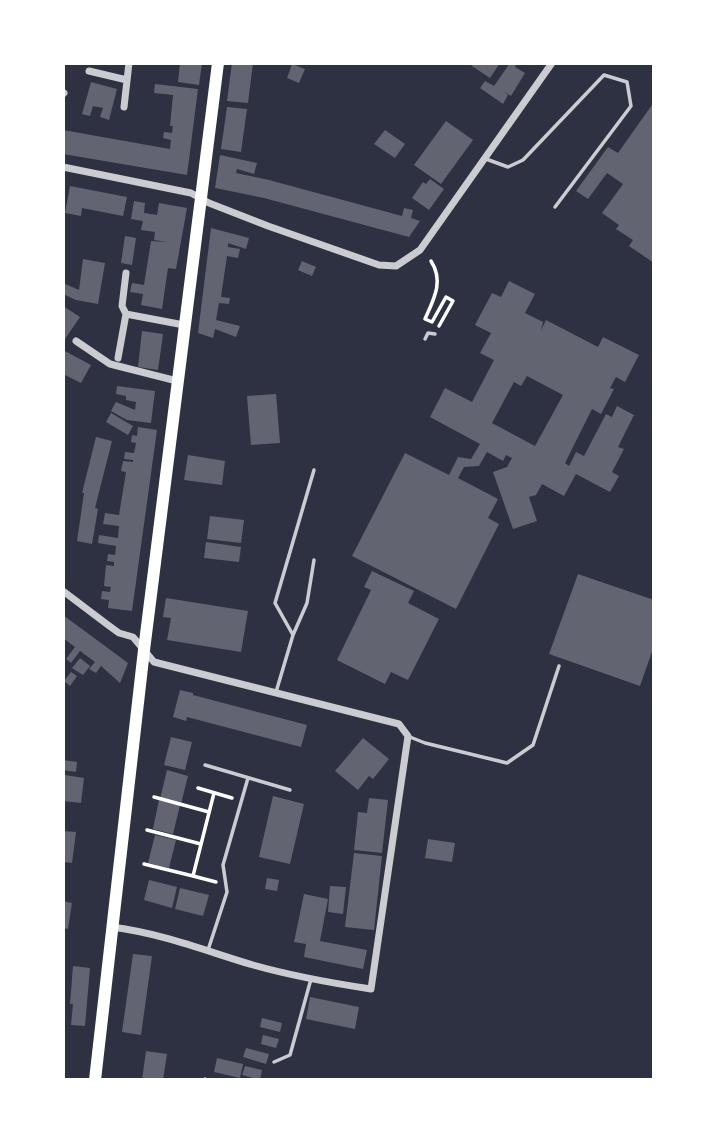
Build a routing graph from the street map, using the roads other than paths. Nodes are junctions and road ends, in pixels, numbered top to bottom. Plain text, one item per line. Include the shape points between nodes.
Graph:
1 (130, 63) edge
2 (218, 63) edge
3 (552, 63) edge
4 (89, 71) dead end
5 (127, 80) junction
6 (124, 107) dead end
7 (486, 159) junction
8 (63, 167) edge
9 (200, 197) junction
10 (555, 207) dead end
11 (126, 273) dead end
12 (126, 314) junction
13 (184, 325) junction
14 (435, 334) road end
15 (425, 339) dead end
16 (76, 341) dead end
17 (118, 358) dead end
18 (177, 381) junction
19 (314, 470) dead end
20 (314, 560) dead end
21 (63, 591) edge
22 (293, 635) junction
23 (145, 650) junction
24 (559, 666) dead end
25 (276, 693) junction
26 (408, 736) junction
27 (205, 765) dead end
28 (248, 778) junction
29 (290, 790) dead end
30 (111, 927) junction
31 (208, 950) junction
32 (311, 979) junction
33 (274, 1062) dead end
34 (95, 1080) edge

1 - 5 street
2 - 9 main road
3 - 7 street
4 - 5 street
5 - 6 street
7 - 9 street via 420,250 396,266 379,265 268,226
7 - 10 lane via 508,167 523,160 604,75 626,82 631,106
8 - 9 street
9 - 13 main road
11 - 12 street via 122,306
12 - 13 street
12 - 17 street
13 - 18 main road
14 - 15 lane via 428,333
16 - 18 street via 110,363
18 - 23 main road
19 - 22 lane via 275,603
20 - 22 lane via 307,603
21 - 23 street via 120,633 133,637
22 - 25 lane
23 - 25 street via 154,662
23 - 30 main road
24 - 26 lane via 533,745 507,762
25 - 26 street via 399,724
26 - 32 street via 371,989
27 - 28 lane
28 - 29 lane
28 - 31 lane via 223,865 227,892
30 - 31 street
30 - 34 main road
31 - 32 street
32 - 33 lane via 290,1055

